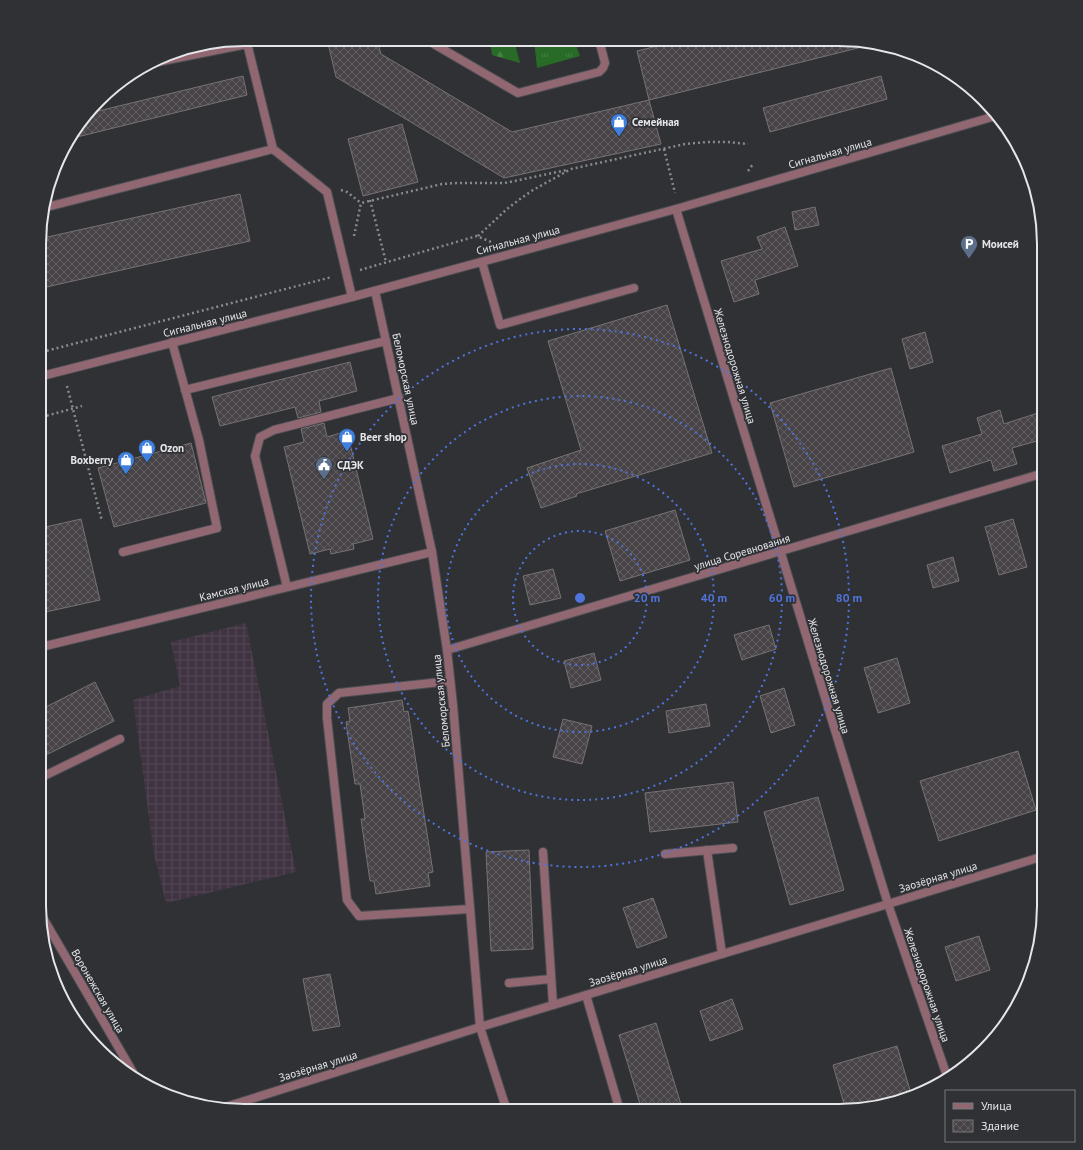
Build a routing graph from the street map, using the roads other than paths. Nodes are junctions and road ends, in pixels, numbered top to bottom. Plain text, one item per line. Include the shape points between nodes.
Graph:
1 (248, 46) edge
2 (438, 46) edge
3 (601, 46) edge
4 (214, 49) edge
5 (185, 55) edge
6 (990, 117) edge
7 (273, 149) junction
8 (50, 206) edge
9 (676, 209) junction
10 (482, 262) junction
11 (634, 288) dead end
12 (375, 291) junction
13 (352, 297) junction
14 (386, 341) junction
15 (172, 342) junction
16 (46, 375) edge
17 (185, 390) junction
18 (399, 398) junction
19 (1037, 475) edge
20 (123, 552) dead end
21 (432, 552) junction
22 (780, 552) junction
23 (287, 587) junction
24 (46, 646) edge
25 (447, 650) junction
26 (450, 681) junction
27 (120, 739) dead end
28 (46, 775) edge
29 (733, 848) dead end
30 (707, 850) junction
31 (543, 852) dead end
32 (665, 854) dead end
33 (1037, 858) edge
34 (888, 904) junction
35 (470, 909) junction
36 (47, 922) edge
37 (722, 954) junction
38 (552, 979) junction
39 (509, 983) dead end
40 (586, 995) junction
41 (553, 1005) junction
42 (480, 1027) junction
43 (131, 1068) edge
44 (946, 1073) edge
45 (232, 1104) edge
46 (505, 1104) edge
47 (618, 1104) edge

1 - 7 street
2 - 3 street via 518,92 599,72 604,68
4 - 5 street
6 - 9 street, Сигнальная улица
7 - 8 street
7 - 13 street via 327,192
9 - 10 street, Сигнальная улица
9 - 22 street, Железнодорожная улица
10 - 11 street via 500,325
10 - 12 street, Сигнальная улица
12 - 13 street, Сигнальная улица
12 - 14 street, Беломорская улица
13 - 15 street, Сигнальная улица
14 - 17 street
14 - 18 street, Беломорская улица
15 - 16 street, Сигнальная улица
15 - 17 street
17 - 20 street via 199,440 217,528
18 - 21 street, Беломорская улица
18 - 23 street via 274,430 260,437 255,456
19 - 22 street, улица Соревнования
21 - 23 street, Камская улица
21 - 25 street, Беломорская улица
22 - 25 street, улица Соревнования
22 - 34 street, Железнодорожная улица
23 - 24 street, Камская улица
25 - 26 street, Беломорская улица
26 - 35 street, Беломорская улица
26 - 35 street via 339,693 327,704 328,718 347,900 359,916
27 - 28 street
29 - 30 street
30 - 32 street
30 - 37 street
31 - 38 street
33 - 34 street, Заозёрная улица
34 - 37 street, Заозёрная улица
34 - 44 street, Железнодорожная улица
35 - 42 street, Беломорская улица
36 - 43 street, Воронежская улица
37 - 40 street, Заозёрная улица
38 - 39 street
38 - 41 street
40 - 41 street, Заозёрная улица
40 - 47 street
41 - 42 street, Заозёрная улица
42 - 45 street, Заозёрная улица
42 - 46 street, Беломорская улица

